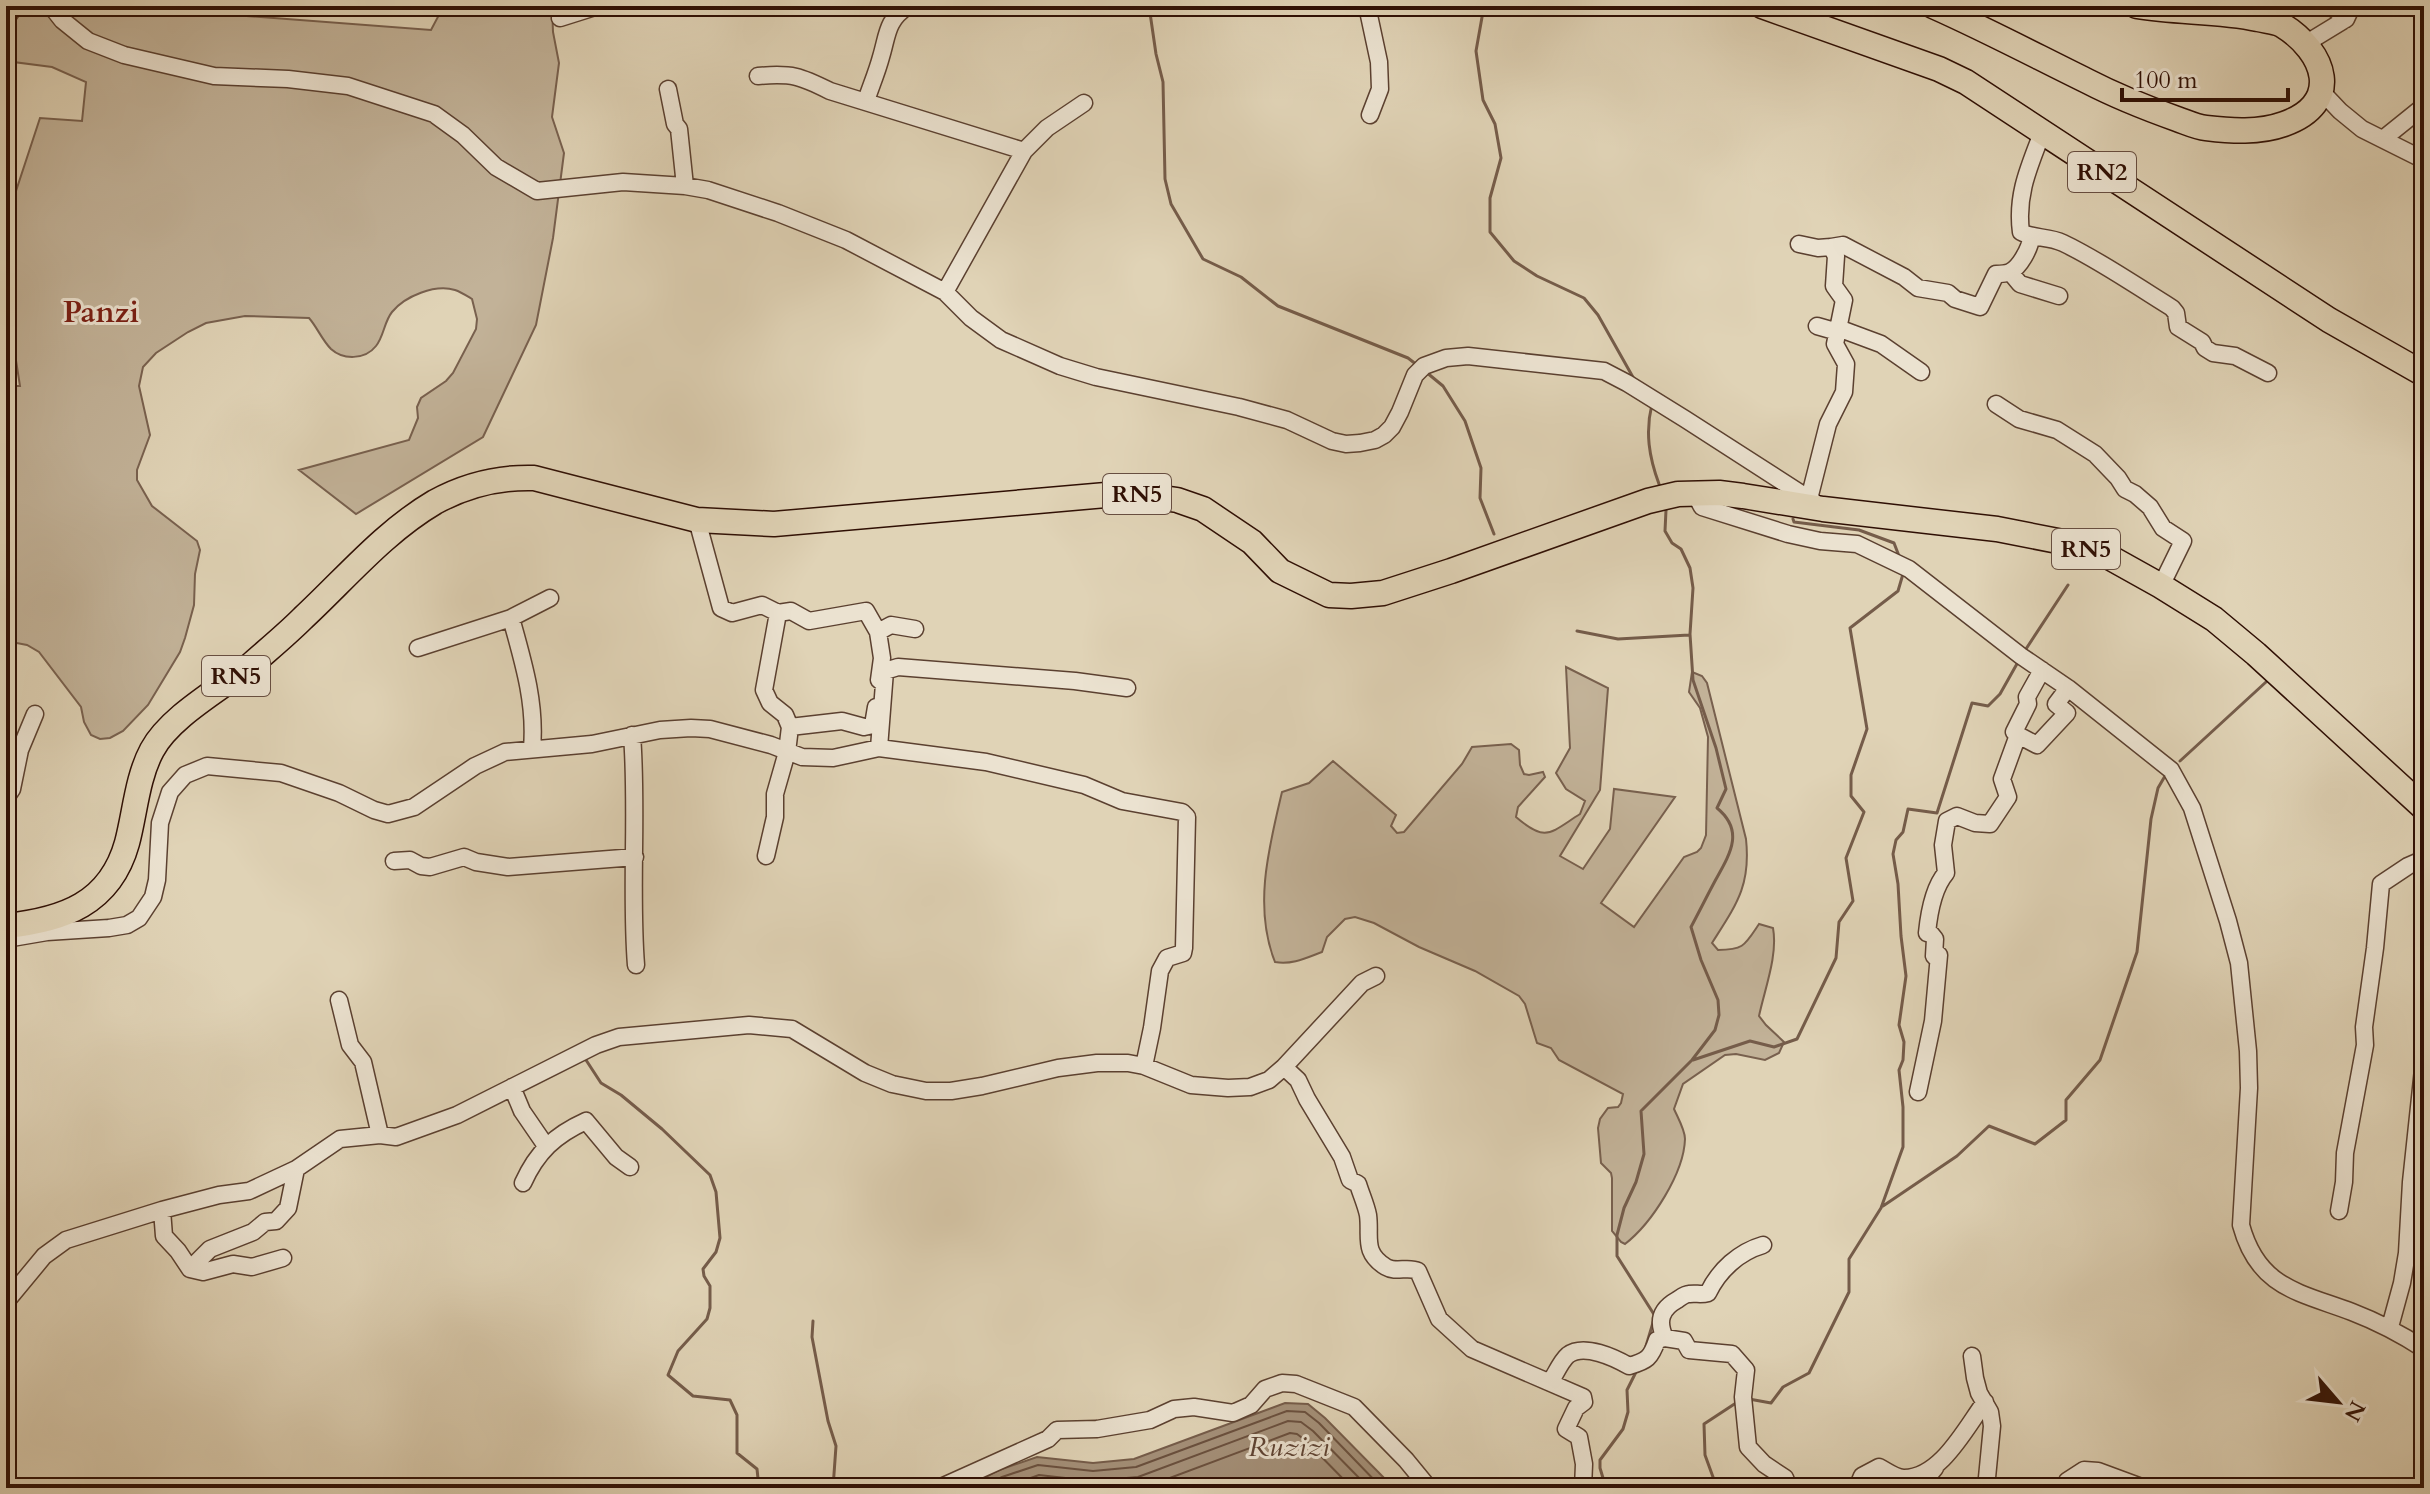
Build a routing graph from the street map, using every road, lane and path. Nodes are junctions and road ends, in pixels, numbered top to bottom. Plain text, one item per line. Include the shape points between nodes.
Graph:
1 (15, 6) edge
2 (51, 6) edge
3 (598, 6) edge
4 (908, 6) edge
5 (1367, 6) edge
6 (1762, 6) edge
7 (1933, 6) edge
8 (2137, 6) edge
9 (2331, 6) edge
10 (2235, 10) edge
11 (2349, 12) edge
12 (560, 18) dead end
13 (6, 19) edge
14 (2305, 44) junction
15 (758, 76) dead end
16 (668, 89) dead end
17 (2322, 92) junction
18 (866, 101) junction
19 (1084, 103) dead end
20 (2424, 106) edge
21 (1370, 115) dead end
22 (2042, 133) junction
23 (2383, 139) junction
24 (1024, 151) junction
25 (2424, 160) edge
26 (685, 186) junction
27 (2031, 238) junction
28 (1799, 244) dead end
29 (1831, 247) junction
30 (2010, 272) junction
31 (945, 292) junction
32 (2059, 296) dead end
33 (1817, 326) dead end
34 (1838, 330) junction
35 (1921, 372) dead end
36 (2268, 373) dead end
37 (2424, 374) edge
38 (1996, 404) dead end
39 (1695, 494) junction
40 (1816, 504) junction
41 (697, 520) junction
42 (2161, 586) junction
43 (550, 598) dead end
44 (778, 613) junction
45 (511, 618) junction
46 (915, 629) dead end
47 (878, 632) junction
48 (418, 648) dead end
49 (2042, 670) junction
50 (1127, 688) dead end
51 (2068, 688) junction
52 (35, 714) dead end
53 (790, 727) junction
54 (632, 735) junction
55 (2018, 735) junction
56 (532, 748) junction
57 (879, 748) junction
58 (787, 752) junction
59 (6, 798) edge
60 (2424, 808) edge
61 (766, 856) dead end
62 (635, 857) junction
63 (2424, 859) edge
64 (394, 861) dead end
65 (6, 926) edge
66 (6, 939) edge
67 (636, 965) dead end
68 (1376, 976) dead end
69 (339, 1000) dead end
70 (2424, 1060) edge
71 (1144, 1066) junction
72 (1284, 1067) junction
73 (512, 1087) junction
74 (1918, 1092) dead end
75 (2422, 1102) edge
76 (380, 1135) junction
77 (546, 1146) junction
78 (630, 1167) dead end
79 (296, 1169) junction
80 (523, 1183) dead end
81 (162, 1210) junction
82 (2339, 1211) dead end
83 (1763, 1245) dead end
84 (283, 1258) dead end
85 (190, 1269) junction
86 (6, 1302) edge
87 (2390, 1327) junction
88 (1665, 1338) junction
89 (2424, 1349) edge
90 (1972, 1356) dead end
91 (1551, 1381) junction
92 (1985, 1402) junction
93 (1936, 1467) junction
94 (939, 1488) edge
95 (1429, 1488) edge
96 (1583, 1488) edge
97 (1789, 1488) edge
98 (1857, 1488) edge
99 (1916, 1488) edge
100 (1986, 1488) edge
101 (2065, 1488) edge
102 (2144, 1488) edge

1 - 13 street
2 - 26 street via 88,41 124,55 214,76 348,86 434,114 496,167 537,191 623,182
3 - 12 street
4 - 18 street via 886,32
5 - 21 street via 1380,89
6 - 22 highway, RN2 via 1939,69
7 - 17 highway via 2132,103 2203,128 2253,131 2282,125 2313,107
8 - 10 highway
9 - 11 street
10 - 14 highway via 2280,24
11 - 14 street
14 - 17 highway via 2319,63
15 - 18 street via 799,76
16 - 26 street
17 - 23 street via 2362,129
18 - 24 street
19 - 24 street
20 - 23 street
22 - 27 street via 2018,212 2021,232
22 - 37 highway, RN2 via 2329,320
23 - 25 street
24 - 31 street
26 - 31 street via 833,235
27 - 30 street
27 - 36 street via 2045,236 2068,246 2172,308 2178,327 2205,348
28 - 29 street
29 - 30 street via 1843,245 1918,288 1948,293 1980,307 1996,274
29 - 34 street via 1836,256 1834,286 1844,300
30 - 32 street via 2020,284
31 - 40 street via 1001,340 1060,366 1251,410 1346,444 1384,435 1420,370 1446,358 1604,371
33 - 34 street
34 - 35 street via 1881,344
34 - 40 street via 1835,344 1846,364 1844,392 1828,424
38 - 42 street via 2019,419 2057,430 2095,454 2125,489 2150,507 2163,528 2183,541
39 - 40 highway, RN5
39 - 41 highway, RN5 via 1648,501 1383,593 1351,596 1329,595 1280,571 1252,542 1203,509 1129,493 774,524
39 - 49 street via 1702,507 1788,534 1857,544 1909,569
40 - 42 highway, RN5 via 2063,542 2109,557
41 - 44 street via 721,608 732,613 762,605
41 - 65 highway, RN5 via 534,478 494,479 437,501 402,524 153,749 121,859 101,892 66,913
42 - 60 highway, RN5 via 2214,619 2256,654
43 - 45 street
44 - 47 street via 791,611 809,621 866,611
44 - 53 street via 764,690
45 - 48 street
45 - 56 street via 531,700
46 - 47 street via 891,625
47 - 53 street via 882,658 873,725 842,721
49 - 51 street
49 - 55 street via 2014,732
50 - 57 street via 898,667 885,671
51 - 55 street via 2056,704 2067,713 2037,745
51 - 87 street via 2171,770 2192,808 2239,963 2248,1051 2241,1225 2246,1242 2281,1285
52 - 59 street
53 - 58 street
54 - 56 street
54 - 58 street via 710,729
54 - 62 street
55 - 74 street via 2002,779 2008,797 1990,824 1957,816 1947,821 1946,873 1930,908 1927,933 1935,939 1939,971
56 - 66 street via 505,752 414,807 388,814 281,773 207,766 185,775 170,792 160,823 153,897 139,918 109,928
57 - 58 street via 833,758
57 - 71 street via 1049,775 1187,817 1184,948 1167,958 1160,971
58 - 61 street
62 - 64 street via 508,867 464,857 430,867
62 - 67 street
63 - 82 street via 2381,884 2365,1045
68 - 72 street via 1362,983
69 - 76 street via 350,1045 363,1062
70 - 75 street
71 - 72 street via 1191,1085 1228,1088 1269,1080
71 - 73 street via 1097,1063 982,1086 926,1091 865,1073 792,1029 749,1025 619,1037
72 - 91 street via 1298,1080 1350,1180 1358,1184 1371,1252 1393,1270 1418,1271 1439,1319 1472,1349
73 - 76 street via 457,1115 396,1137
73 - 77 street
75 - 87 street via 2407,1253
76 - 79 street via 340,1139
77 - 78 street via 586,1121
77 - 80 street
79 - 81 street via 249,1191
79 - 85 street via 288,1208 276,1221 210,1249
81 - 85 street via 164,1236
81 - 86 street via 66,1240 44,1256
83 - 88 street via 1730,1263 1708,1293 1687,1294 1668,1305 1662,1314
84 - 85 street via 252,1267
87 - 89 street
88 - 91 street via 1657,1340 1645,1361 1629,1366 1610,1356 1572,1352
88 - 97 street via 1684,1341 1689,1350 1732,1354 1746,1370 1748,1447 1785,1478
90 - 92 street
91 - 96 street via 1583,1397 1566,1429 1579,1437
92 - 93 street
92 - 100 street via 1992,1426
93 - 98 street via 1906,1478 1879,1467 1862,1476
93 - 99 street
94 - 95 street via 1048,1439 1057,1430 1123,1425 1194,1407 1233,1413 1282,1383 1354,1407
101 - 102 street via 2084,1470

